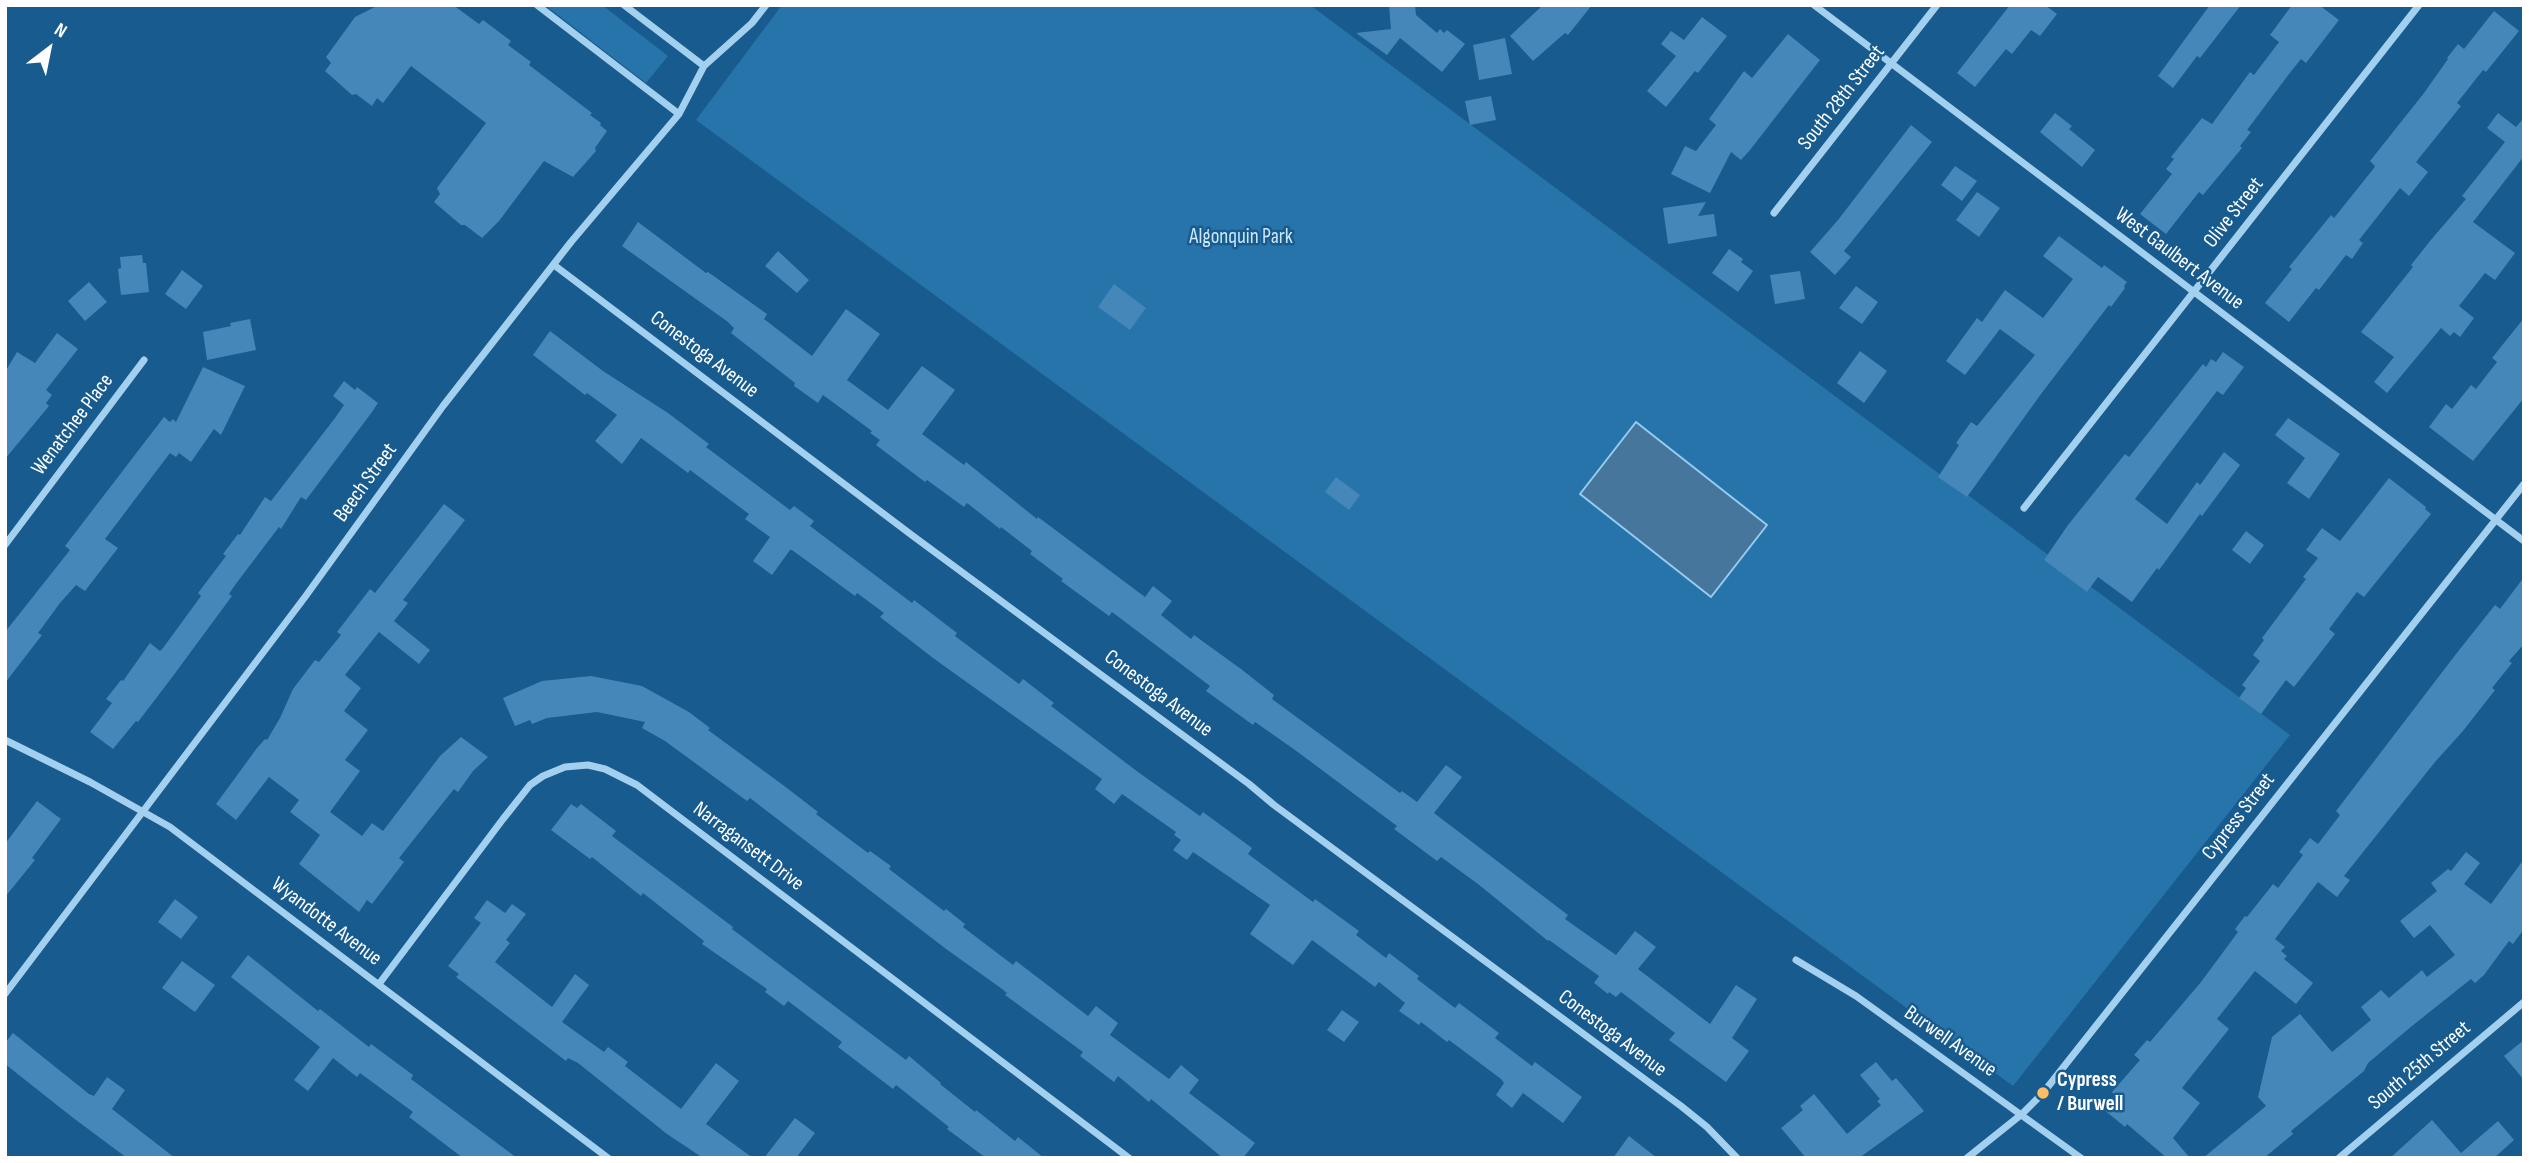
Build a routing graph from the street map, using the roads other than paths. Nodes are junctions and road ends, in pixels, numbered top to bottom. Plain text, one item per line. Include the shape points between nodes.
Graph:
1 (537, 5) edge
2 (624, 5) edge
3 (766, 5) edge
4 (1814, 5) edge
5 (1937, 5) edge
6 (2419, 5) edge
7 (1891, 64) junction
8 (704, 66) junction
9 (679, 114) junction
10 (1774, 213) dead end
11 (554, 265) junction
12 (2194, 292) junction
13 (144, 360) dead end
14 (2524, 484) edge
15 (2024, 508) dead end
16 (2495, 520) junction
17 (2524, 541) edge
18 (5, 545) edge
19 (5, 740) edge
20 (141, 812) junction
21 (1796, 960) dead end
22 (379, 984) junction
23 (5, 994) edge
24 (2524, 1002) edge
25 (2022, 1114) junction
26 (608, 1158) edge
27 (1129, 1158) edge
28 (1737, 1158) edge
29 (1968, 1158) edge
30 (2081, 1158) edge
31 (2339, 1158) edge

1 - 9 street
2 - 8 street
3 - 8 street, Beech Street
4 - 7 street, West Gaulbert Avenue
5 - 7 street, South 28th Street
6 - 12 street, Olive Street
7 - 10 street, South 28th Street
7 - 12 street, West Gaulbert Avenue
8 - 9 street, Beech Street
9 - 11 street, Beech Street
11 - 20 street, Beech Street via 443,406
11 - 28 street, Conestoga Avenue via 1681,1106
12 - 15 street, Olive Street
12 - 16 street, West Gaulbert Avenue
13 - 18 street, Wenatchee Place
14 - 16 street, Cypress Street
16 - 17 street, West Gaulbert Avenue
16 - 25 street, Cypress Street
19 - 20 street, Wyandotte Avenue
20 - 22 street, Wyandotte Avenue via 170,827
20 - 23 street, Beech Street
21 - 25 street, Burwell Avenue via 1856,996
22 - 26 street, Wyandotte Avenue
22 - 27 street, Narragansett Drive via 530,785 565,767 588,765 637,785
24 - 31 street, South 25th Street
25 - 29 street, Cypress Street
25 - 30 street, Burwell Avenue

